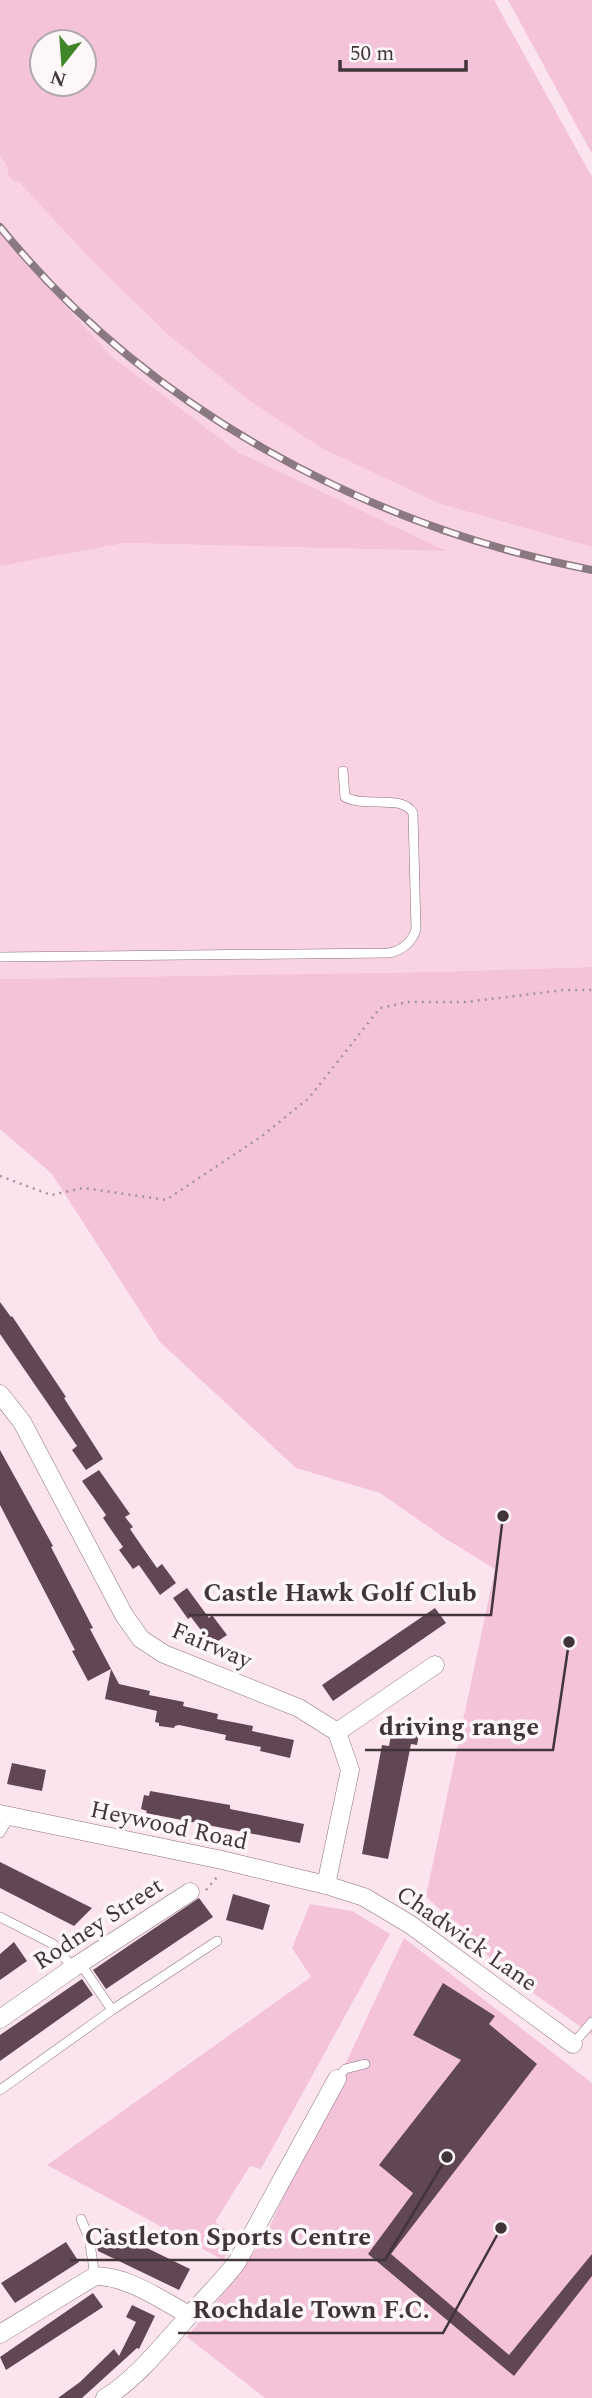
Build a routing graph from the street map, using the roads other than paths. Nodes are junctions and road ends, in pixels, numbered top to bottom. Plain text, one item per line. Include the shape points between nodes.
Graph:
1 (342, 771) dead end
2 (0, 957) edge
3 (0, 1394) edge
4 (435, 1665) dead end
5 (337, 1732) junction
6 (5, 1815) edge
7 (0, 1833) edge
8 (326, 1885) junction
9 (190, 1892) road end
10 (2, 1921) edge
11 (216, 1941) dead end
12 (76, 1965) junction
13 (112, 2010) junction
14 (0, 2020) edge
15 (592, 2022) edge
16 (573, 2044) joint
17 (365, 2064) dead end
18 (337, 2079) joint
19 (0, 2090) edge
20 (81, 2219) dead end
21 (94, 2276) junction
22 (189, 2315) junction
23 (0, 2334) edge
24 (105, 2398) edge

1 - 2 lane via 345,797 364,804 400,803 414,813 416,929 399,951
3 - 5 street, Fairway via 22,1422 141,1639 164,1654 299,1708
4 - 5 street
5 - 8 street via 349,1770
6 - 7 lane
6 - 8 street, Heywood Road
8 - 16 street, Chadwick Lane via 364,1897 411,1925
9 - 12 street, Rodney Street
10 - 12 lane via 53,1944
11 - 13 lane
12 - 13 lane
12 - 14 street, Rodney Street
13 - 19 lane
15 - 16 lane
17 - 18 lane via 345,2068
18 - 22 street via 237,2262
20 - 21 lane via 89,2238
21 - 22 street via 125,2282
21 - 23 street
22 - 24 street via 158,2351

